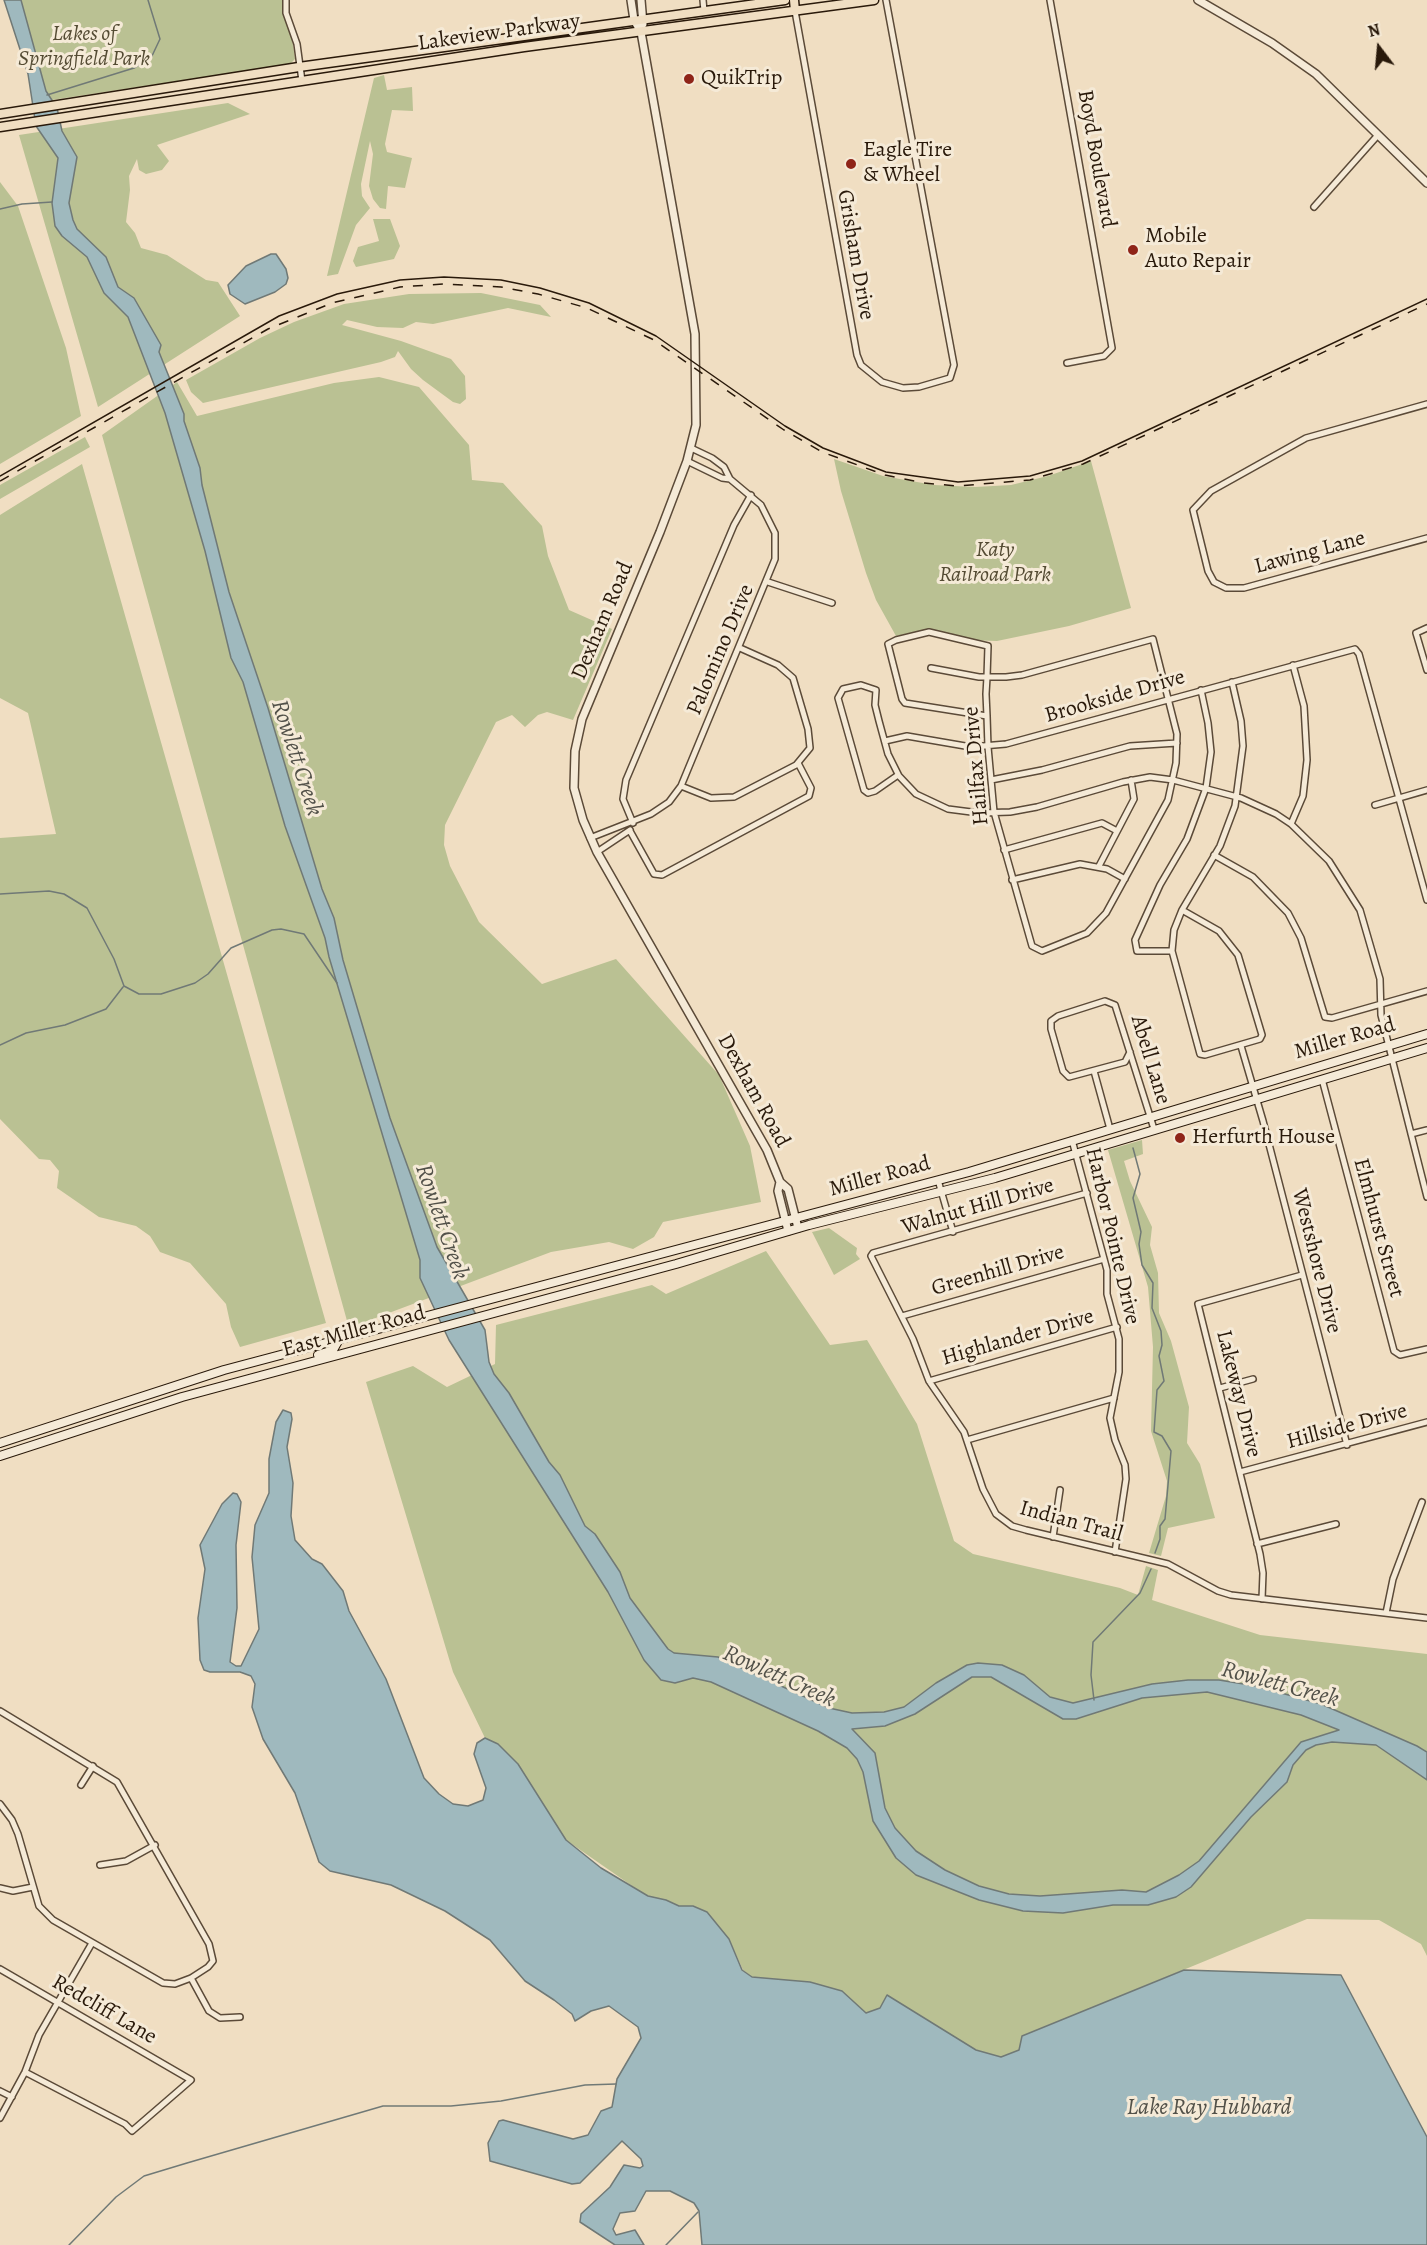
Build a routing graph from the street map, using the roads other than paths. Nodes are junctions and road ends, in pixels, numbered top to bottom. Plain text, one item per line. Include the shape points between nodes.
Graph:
1 (286, 0) edge
2 (631, 0) edge
3 (641, 0) edge
4 (703, 0) edge
5 (785, 0) edge
6 (794, 0) edge
7 (874, 0) edge
8 (886, 0) edge
9 (1050, 0) edge
10 (1198, 0) edge
11 (795, 10) junction
12 (704, 11) junction
13 (639, 20) junction
14 (641, 32) junction
15 (413, 51) junction
16 (414, 63) junction
17 (300, 67) junction
18 (302, 81) junction
19 (0, 114) edge
20 (0, 128) edge
21 (1378, 135) junction
22 (1427, 183) edge
23 (1314, 207) dead end
24 (1067, 363) dead end
25 (1427, 404) edge
26 (691, 448) junction
27 (687, 460) junction
28 (730, 479) junction
29 (751, 495) junction
30 (1427, 538) edge
31 (768, 582) junction
32 (832, 603) dead end
33 (1427, 628) edge
34 (740, 648) junction
35 (1293, 665) junction
36 (931, 668) dead end
37 (1427, 670) edge
38 (987, 677) junction
39 (1232, 682) junction
40 (1201, 690) junction
41 (1169, 699) junction
42 (987, 716) junction
43 (885, 741) junction
44 (1177, 743) junction
45 (987, 747) junction
46 (798, 763) junction
47 (898, 775) junction
48 (991, 780) junction
49 (1131, 780) junction
50 (1173, 780) junction
51 (681, 786) junction
52 (1206, 788) junction
53 (1427, 790) edge
54 (1236, 796) junction
55 (1398, 798) junction
56 (1375, 805) dead end
57 (994, 812) junction
58 (633, 823) junction
59 (1291, 824) junction
60 (630, 831) junction
61 (1117, 831) junction
62 (590, 838) junction
63 (1004, 850) junction
64 (597, 852) junction
65 (1214, 855) junction
66 (1099, 866) junction
67 (1125, 879) junction
68 (1012, 880) junction
69 (1427, 900) edge
70 (1182, 910) junction
71 (1172, 951) junction
72 (1427, 991) edge
73 (1379, 1004) junction
74 (1427, 1034) edge
75 (1389, 1045) junction
76 (1241, 1046) junction
77 (1427, 1048) edge
78 (1130, 1052) junction
79 (1392, 1058) junction
80 (1094, 1071) junction
81 (1322, 1079) junction
82 (1253, 1086) junction
83 (1256, 1098) junction
84 (1202, 1102) junction
85 (1206, 1113) junction
86 (1154, 1117) junction
87 (1157, 1128) junction
88 (1110, 1129) junction
89 (1427, 1130) edge
90 (1410, 1134) junction
91 (1072, 1140) junction
92 (1076, 1153) junction
93 (938, 1180) junction
94 (780, 1182) junction
95 (942, 1193) junction
96 (1087, 1193) junction
97 (1427, 1197) edge
98 (795, 1218) junction
99 (785, 1220) junction
100 (798, 1228) junction
101 (788, 1231) junction
102 (953, 1232) junction
103 (878, 1252) joint
104 (1104, 1258) junction
105 (1302, 1275) junction
106 (902, 1316) junction
107 (1117, 1327) junction
108 (338, 1341) junction
109 (1427, 1348) edge
110 (301, 1364) junction
111 (244, 1365) junction
112 (248, 1379) junction
113 (1253, 1379) dead end
114 (928, 1381) junction
115 (1220, 1388) junction
116 (1114, 1398) junction
117 (1427, 1422) edge
118 (967, 1440) junction
119 (0, 1443) edge
120 (1347, 1445) junction
121 (0, 1456) edge
122 (1240, 1472) junction
123 (1060, 1490) dead end
124 (1422, 1502) dead end
125 (1336, 1524) dead end
126 (1053, 1537) junction
127 (1257, 1544) junction
128 (1114, 1552) junction
129 (1262, 1599) junction
130 (1386, 1613) junction
131 (1427, 1618) edge
132 (0, 1711) edge
133 (93, 1766) junction
134 (81, 1785) dead end
135 (0, 1804) edge
136 (155, 1845) junction
137 (100, 1865) dead end
138 (33, 1887) junction
139 (0, 1888) edge
140 (92, 1943) junction
141 (0, 1969) edge
142 (191, 1978) junction
143 (57, 2002) junction
144 (240, 2017) dead end
145 (25, 2072) junction
146 (0, 2091) edge
147 (12, 2097) junction
148 (0, 2118) edge

1 - 17 street
2 - 13 street, Dexham Road
3 - 13 street, Dexham Road
4 - 12 street
5 - 12 main road, Lakeview Parkway
6 - 11 main road
7 - 11 main road, Lakeview Parkway
8 - 11 street, Grisham Drive via 954,372 947,381 903,388 876,378 861,365
9 - 24 street, Boyd Boulevard via 1112,342 1110,352 1104,356
10 - 21 street via 1295,58 1329,85
11 - 14 main road, Lakeview Parkway
12 - 13 main road, Lakeview Parkway
13 - 14 street, Dexham Road
13 - 15 main road, Lakeview Parkway
14 - 16 main road, Lakeview Parkway
14 - 26 street, Dexham Road via 695,334 697,412
15 - 16 main road
15 - 17 main road, Lakeview Parkway
16 - 18 main road, Lakeview Parkway
17 - 18 street
17 - 19 main road, Lakeview Parkway
18 - 20 main road, Lakeview Parkway
21 - 22 street
21 - 23 street
25 - 30 street, Lawing Lane via 1306,438 1202,497 1193,510 1208,572 1214,582 1226,588 1244,588
26 - 27 street, Dexham Road
26 - 28 street, Palomino Drive via 718,462
27 - 28 street, Palomino Drive
27 - 62 street, Dexham Road via 578,730 574,788
28 - 29 street, Palomino Drive
29 - 31 street, Palomino Drive via 767,514 776,541
29 - 58 street via 734,525 626,780 623,799
31 - 32 street
31 - 34 street, Palomino Drive
33 - 37 street via 1416,633
34 - 46 street via 778,665 793,678 811,743
34 - 51 street, Palomino Drive
35 - 39 street, Brookside Drive
35 - 55 street, Brookside Drive via 1357,650
35 - 59 street via 1304,706 1307,760 1303,796
36 - 38 street
38 - 41 street via 1022,675 1153,639
38 - 42 street, Hailfax Drive
38 - 42 street, Hailfax Drive via 988,645 929,632 896,640 888,648 905,704
39 - 40 street, Brookside Drive
39 - 54 street via 1242,733
40 - 41 street, Brookside Drive
40 - 52 street via 1211,752
41 - 44 street
41 - 45 street, Brookside Drive via 1022,741
42 - 45 street, Hailfax Drive
43 - 45 street, Brookside Drive via 907,736
43 - 47 street
43 - 47 street via 875,705 876,690 861,685 843,689 838,698 864,790 875,791
44 - 48 street via 1130,746
44 - 50 street
45 - 48 street, Hailfax Drive
46 - 51 street via 734,797 711,798
46 - 60 street via 811,788 809,796 662,875 654,874
47 - 57 street via 916,794 938,806 964,812
48 - 57 street, Hailfax Drive
49 - 50 street
49 - 57 street via 1037,807
49 - 61 street via 1134,799
50 - 52 street
50 - 67 street via 1159,821
51 - 58 street, Palomino Drive via 662,807
52 - 54 street
52 - 71 street via 1187,839 1135,940 1137,951
53 - 55 street
54 - 59 street
54 - 65 street via 1224,837
55 - 56 street
55 - 69 street
57 - 63 street, Hailfax Drive
58 - 60 street
58 - 62 street, Palomino Drive
59 - 73 street via 1329,861 1360,910 1380,979
60 - 64 street
61 - 63 street via 1102,823
61 - 66 street
62 - 64 street, Dexham Road
63 - 68 street, Hailfax Drive
64 - 94 street, Dexham Road via 767,1150
65 - 70 street
65 - 73 street via 1253,877 1288,913 1301,938 1326,1017
66 - 67 street
66 - 68 street via 1062,866
67 - 68 street, Hailfax Drive via 1106,913 1087,933 1042,951 1035,950
70 - 71 street via 1174,930
70 - 76 street via 1219,931 1238,955 1262,1035
71 - 76 street via 1200,1054
72 - 73 street
73 - 75 street
74 - 75 main road, Miller Road
75 - 79 street
75 - 82 main road, Miller Road
76 - 82 street, Westshore Drive
77 - 79 main road, Miller Road
78 - 80 street via 1125,1062
78 - 80 street, Abell Lane via 1119,1011 1112,1002 1051,1021 1065,1075
78 - 86 street, Abell Lane
79 - 81 main road, Miller Road
79 - 90 street
80 - 88 street
81 - 83 main road, Miller Road
81 - 109 street, Elmhurst Street via 1394,1351 1400,1355
82 - 83 street, Westshore Drive
82 - 84 main road, Miller Road
83 - 85 main road, Miller Road
83 - 105 street, Westshore Drive
84 - 85 main road
84 - 86 main road, Miller Road
85 - 87 main road, Miller Road
86 - 87 main road
86 - 88 main road, Miller Road
87 - 92 main road, Miller Road
88 - 91 main road, Miller Road
89 - 90 street
90 - 97 street
91 - 92 street, Harbor Pointe Drive
91 - 93 main road, Miller Road
92 - 95 main road, Miller Road
92 - 96 street, Harbor Pointe Drive
93 - 95 street
93 - 98 main road, Miller Road
94 - 98 street, Dexham Road via 788,1189
94 - 99 street, Dexham Road via 778,1191
95 - 100 main road, Miller Road
95 - 102 street
96 - 102 street, Walnut Hill Drive
96 - 104 street, Harbor Pointe Drive
98 - 99 main road, Miller Road
98 - 100 street, Dexham Road
99 - 101 street, Dexham Road
99 - 108 main road, Miller Road
100 - 101 main road, Miller Road
101 - 110 main road, East Miller Road
102 - 103 street, Walnut Hill Drive
103 - 106 street, Indian Trail via 871,1256 872,1262
104 - 106 street, Greenhill Drive
104 - 107 street, Harbor Pointe Drive via 1107,1294
105 - 115 street, Lakeway Drive via 1198,1304
105 - 120 street, Westshore Drive
106 - 114 street, Indian Trail
107 - 114 street, Highlander Drive
107 - 116 street, Harbor Pointe Drive via 1119,1366
108 - 110 main road via 333,1350
108 - 111 main road, East Miller Road
110 - 112 main road, East Miller Road
111 - 112 main road
111 - 119 main road, East Miller Road
112 - 121 main road, East Miller Road
113 - 115 street
114 - 118 street, Indian Trail via 959,1422
115 - 122 street, Lakeway Drive
116 - 118 street
116 - 128 street, Harbor Pointe Drive via 1111,1427 1126,1479
117 - 120 street, Hillside Drive
118 - 126 street, Indian Trail via 996,1514 1012,1526
120 - 122 street, Hillside Drive
122 - 127 street, Lakeway Drive
123 - 126 street
124 - 130 street via 1393,1579
125 - 127 street
126 - 128 street, Indian Trail
127 - 129 street, Lakeway Drive via 1263,1573
128 - 129 street, Indian Trail via 1173,1566 1218,1591
129 - 130 street, Indian Trail
130 - 131 street, Indian Trail
132 - 133 street
133 - 134 street
133 - 136 street via 125,1792
135 - 138 street via 18,1834
136 - 137 street via 126,1861
136 - 142 street via 208,1944 213,1961
138 - 139 street via 13,1891
138 - 140 street via 39,1906 53,1920
140 - 142 street via 163,1983 175,1984
140 - 143 street
141 - 143 street, Redcliff Lane
142 - 144 street via 209,2011 220,2018
143 - 145 street
143 - 145 street, Redcliff Lane via 191,2079 132,2131
145 - 147 street
146 - 147 street
147 - 148 street

